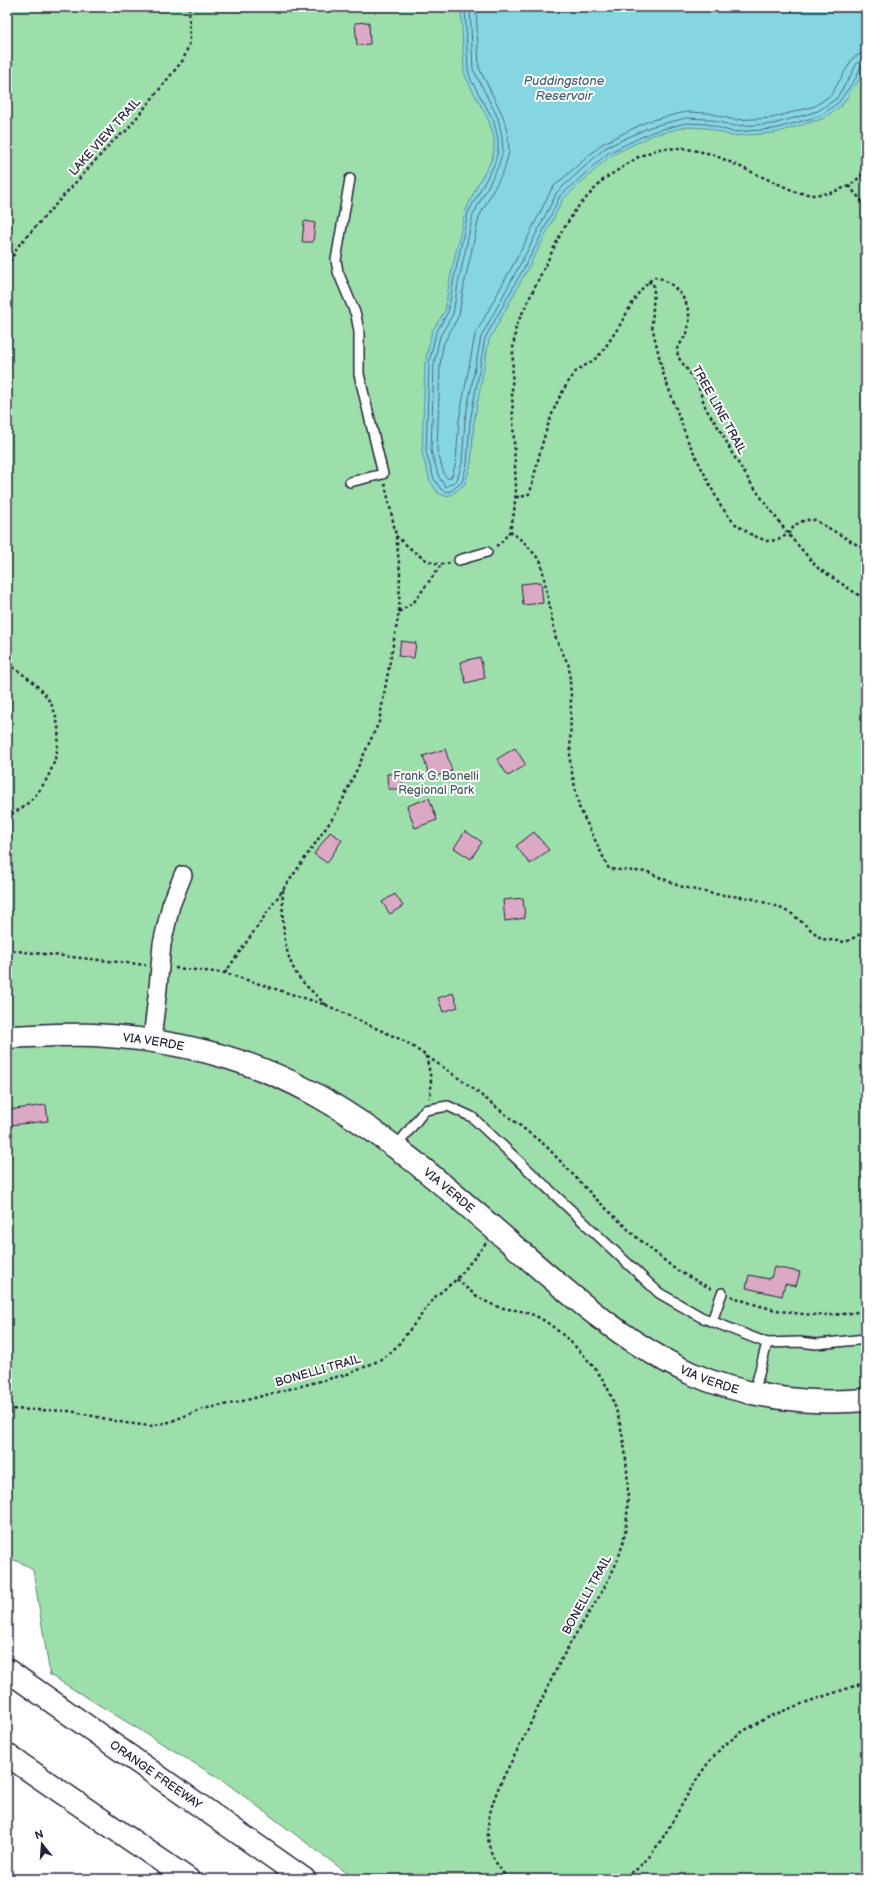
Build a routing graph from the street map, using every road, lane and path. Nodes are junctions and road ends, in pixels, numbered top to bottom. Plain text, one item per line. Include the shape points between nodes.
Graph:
1 (189, 7) edge
2 (866, 172) edge
3 (350, 179) dead end
4 (850, 186) junction
5 (866, 206) edge
6 (7, 267) edge
7 (648, 282) junction
8 (383, 474) junction
9 (350, 482) dead end
10 (516, 497) junction
11 (510, 531) junction
12 (788, 534) junction
13 (396, 535) junction
14 (866, 550) edge
15 (487, 552) joint
16 (459, 560) joint
17 (440, 565) junction
18 (866, 600) edge
19 (399, 612) junction
20 (7, 664) edge
21 (7, 816) edge
22 (183, 875) dead end
23 (283, 890) junction
24 (866, 932) edge
25 (225, 973) dead end
26 (326, 1005) dead end
27 (7, 1037) edge
28 (152, 1040) junction
29 (426, 1056) dead end
30 (425, 1110) junction
31 (396, 1147) junction
32 (496, 1231) junction
33 (457, 1279) junction
34 (722, 1293) dead end
35 (712, 1321) junction
36 (866, 1339) edge
37 (767, 1343) junction
38 (754, 1394) junction
39 (866, 1400) edge
40 (7, 1409) edge
41 (7, 1670) edge
42 (866, 1682) edge
43 (7, 1755) edge
44 (188, 1879) edge
45 (304, 1879) edge
46 (508, 1879) edge
47 (620, 1879) edge

1 - 6 path, LAKE VIEW TRAIL via 190,42 183,60 126,131 114,140 19,245
2 - 4 path
3 - 8 lane via 336,260 338,272 356,315 360,374
4 - 5 path
4 - 10 path via 830,193 813,195 796,192 712,154 683,148 659,149 640,156 604,179 576,209 561,233 516,326 512,394
7 - 10 path via 597,357 575,372 568,381 547,428 530,493
7 - 12 path, TREE LINE TRAIL via 655,277 662,279 681,294 689,317 687,333 677,349 678,356 697,383 709,414 732,453
7 - 12 path via 653,283 654,289 652,326 663,373 688,441 720,505 734,522 752,536 768,541 778,540
8 - 9 lane
8 - 13 path
10 - 11 path
11 - 15 path via 501,543
11 - 24 path via 526,544 541,562 556,639 569,666 570,762 579,807 609,869 648,872 679,886 714,894 750,898 776,906 792,914 822,939 846,942
12 - 14 path via 795,525 805,520 815,520
12 - 18 path, TREE LINE TRAIL via 818,568
13 - 17 path via 420,556
13 - 19 path via 400,572
15 - 16 lane
16 - 17 path
17 - 19 path via 414,602
19 - 23 path via 379,722 337,812
20 - 21 path via 33,682 53,707 58,725 58,745 53,765 38,794
22 - 28 street, bridge via 171,905 162,944
23 - 25 path
23 - 26 path via 284,935 289,957 300,979
27 - 28 main road, VIA VERDE via 94,1035
28 - 31 main road, VIA VERDE via 201,1050 253,1065 308,1091
29 - 30 path via 432,1092
30 - 31 lane
30 - 35 lane via 448,1106 472,1117 659,1293
31 - 32 main road, VIA VERDE
32 - 33 path
32 - 38 main road, VIA VERDE via 568,1293 653,1353 691,1373
33 - 40 path, BONELLI TRAIL via 436,1296 390,1353 373,1364 350,1373 203,1409 151,1426 70,1411
33 - 46 path, BONELLI TRAIL via 471,1292 491,1304 532,1314 548,1323 596,1370 607,1387 615,1408 622,1436 626,1472 627,1523 616,1563 560,1663 505,1774 493,1804 489,1822 489,1844 494,1860
34 - 35 lane
35 - 37 lane
36 - 37 lane via 817,1344
37 - 38 lane
38 - 39 main road, VIA VERDE via 820,1401
41 - 45 main road, ORANGE FREEWAY
42 - 47 path via 820,1696 789,1709 745,1731 724,1746 704,1770 656,1848 637,1869
43 - 44 main road

